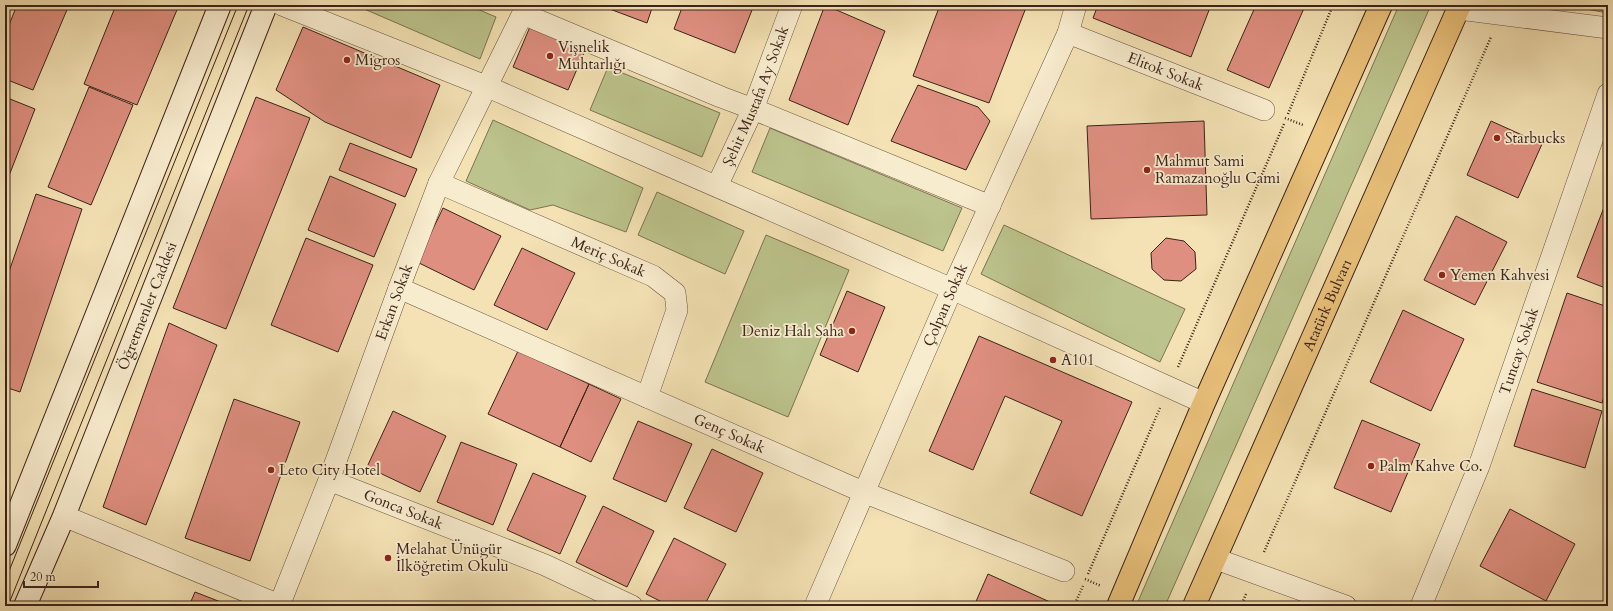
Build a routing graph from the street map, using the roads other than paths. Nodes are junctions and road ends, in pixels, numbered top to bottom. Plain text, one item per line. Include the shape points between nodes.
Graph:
1 (220, 5) edge
2 (266, 5) edge
3 (282, 5) edge
4 (792, 5) edge
5 (1076, 5) edge
6 (1381, 5) edge
7 (1459, 7) edge
8 (525, 10) edge
9 (1608, 28) edge
10 (1068, 33) junction
11 (488, 87) junction
12 (1608, 94) edge
13 (753, 109) junction
14 (1264, 110) road end
15 (439, 183) junction
16 (717, 186) junction
17 (990, 206) junction
18 (399, 288) junction
19 (952, 289) junction
20 (647, 398) junction
21 (1204, 403) junction
22 (330, 480) junction
23 (863, 492) junction
24 (64, 516) junction
25 (5, 545) edge
26 (1216, 559) junction
27 (1064, 571) road end
28 (1121, 601) edge
29 (25, 606) edge
30 (279, 606) edge
31 (632, 606) edge
32 (815, 606) edge
33 (1194, 606) edge
34 (1346, 606) edge
35 (1421, 606) edge

1 - 25 main road
2 - 24 main road, Öğretmenler Caddesi
3 - 11 street
4 - 13 street, Şehit Mustafa Ay Sokak
5 - 10 street, Çolpan Sokak
6 - 21 main road
7 - 9 street
7 - 26 main road, Atatürk Bulvarı
8 - 11 street, Erkan Sokak
8 - 13 street via 721,98
10 - 14 street, Elitok Sokak
10 - 17 street, Çolpan Sokak
11 - 15 street, Erkan Sokak
11 - 16 street
12 - 35 street, Tuncay Sokak via 1479,466
13 - 16 street, Şehit Mustafa Ay Sokak
13 - 17 street
15 - 18 street, Erkan Sokak
15 - 20 street, Meriç Sokak via 653,276 675,293 677,310
16 - 19 street
17 - 19 street, Çolpan Sokak
18 - 20 street, Genç Sokak
18 - 22 street, Erkan Sokak
19 - 21 street
19 - 23 street, Çolpan Sokak
20 - 23 street, Genç Sokak
21 - 28 main road
22 - 30 street, Erkan Sokak
22 - 31 street, Gonca Sokak via 545,565
23 - 27 street, Genç Sokak
23 - 32 street, Çolpan Sokak
24 - 29 main road, Öğretmenler Caddesi
24 - 30 street
26 - 33 main road, Atatürk Bulvarı
26 - 34 street

